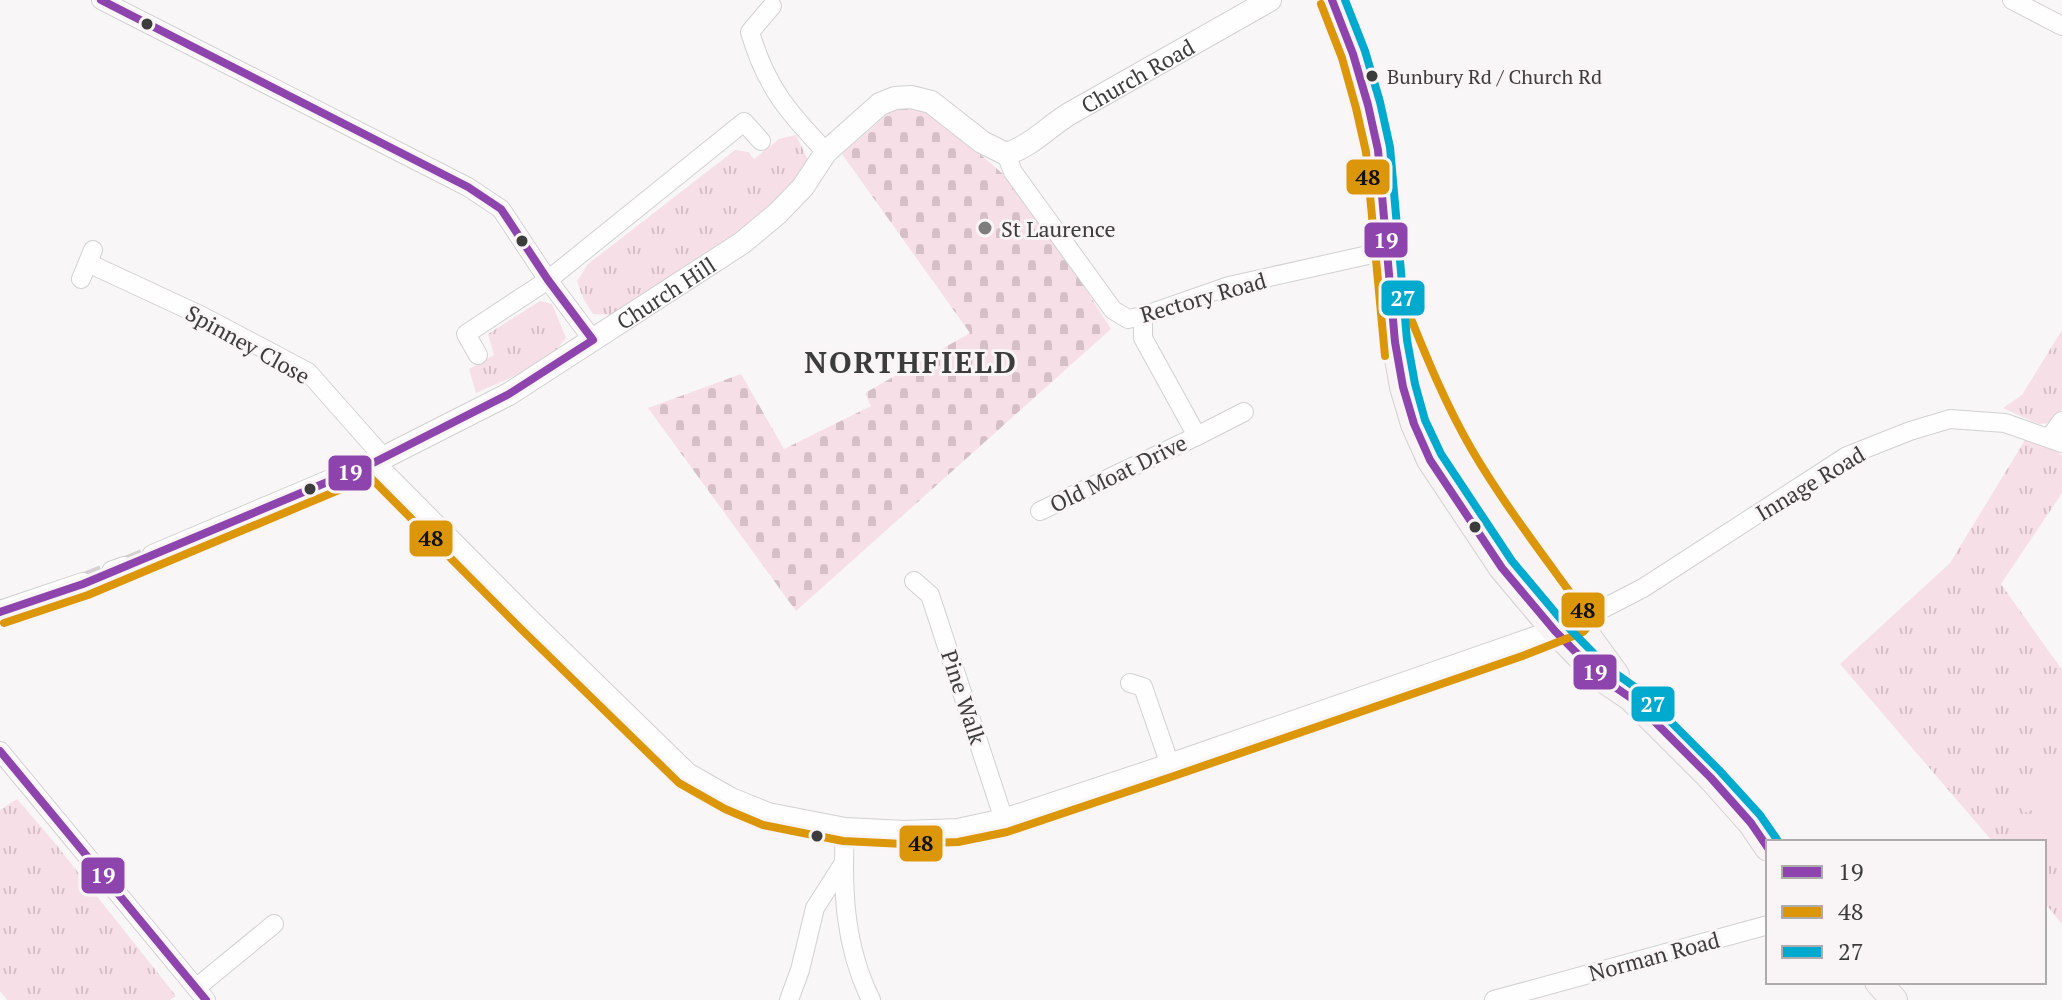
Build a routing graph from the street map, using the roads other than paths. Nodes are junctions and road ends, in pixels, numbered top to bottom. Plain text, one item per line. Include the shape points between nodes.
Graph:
1 (101, 0) edge
2 (1270, 0) edge
3 (1332, 0) edge
4 (2012, 0) edge
5 (772, 6) dead end
6 (2062, 26) edge
7 (761, 141) dead end
8 (826, 152) junction
9 (1006, 154) junction
10 (1386, 251) junction
11 (88, 264) dead end
12 (548, 280) junction
13 (1143, 316) junction
14 (593, 340) junction
15 (478, 355) dead end
16 (1244, 412) dead end
17 (2062, 421) edge
18 (1197, 436) junction
19 (2056, 441) edge
20 (378, 460) junction
21 (1040, 511) dead end
22 (153, 556) tunnel mouth
23 (914, 581) dead end
24 (83, 584) tunnel mouth
25 (0, 612) edge
26 (1566, 627) junction
27 (1142, 683) dead end
28 (0, 751) edge
29 (1170, 765) junction
30 (1004, 820) junction
31 (845, 829) junction
32 (1766, 845) edge
33 (843, 864) junction
34 (274, 924) dead end
35 (1766, 926) edge
36 (1880, 984) edge
37 (201, 994) edge
38 (789, 1000) edge
39 (871, 1000) edge
40 (1494, 1000) edge
41 (1894, 1000) edge

1 - 12 street via 468,187 501,209
2 - 9 street, Church Road
3 - 10 main road via 1353,54 1378,150
4 - 6 street
5 - 8 street via 750,32 757,56 795,119
7 - 12 street via 744,122
8 - 9 street, Church Hill via 880,104 911,97 931,102
8 - 14 street, Church Hill via 803,187 742,243
9 - 13 street, Rectory Road via 1013,172 1113,310 1128,319
10 - 13 street, Rectory Road via 1229,286
10 - 26 main road via 1403,387 1430,460 1502,568
11 - 20 street, Spinney Close via 308,372
12 - 14 street
12 - 15 street via 466,334
13 - 18 street, Old Moat Drive via 1143,338
14 - 20 street, Church Hill via 509,394
16 - 18 street, Old Moat Drive
17 - 19 street
18 - 21 street, Old Moat Drive
19 - 26 street, Innage Road via 2005,423 1950,419 1885,441 1847,456 1643,588
20 - 22 street, Church Hill
20 - 31 street via 528,619 687,774 768,814
23 - 30 street, Pine Walk via 930,595
24 - 25 street
26 - 29 street
26 - 32 main road via 1600,677 1631,698 1711,778
27 - 29 street
28 - 37 street
29 - 30 street
30 - 31 street via 958,830
31 - 33 street
33 - 38 street via 815,908
33 - 39 street via 849,938
34 - 37 street
35 - 40 street, Norman Road
36 - 41 main road

